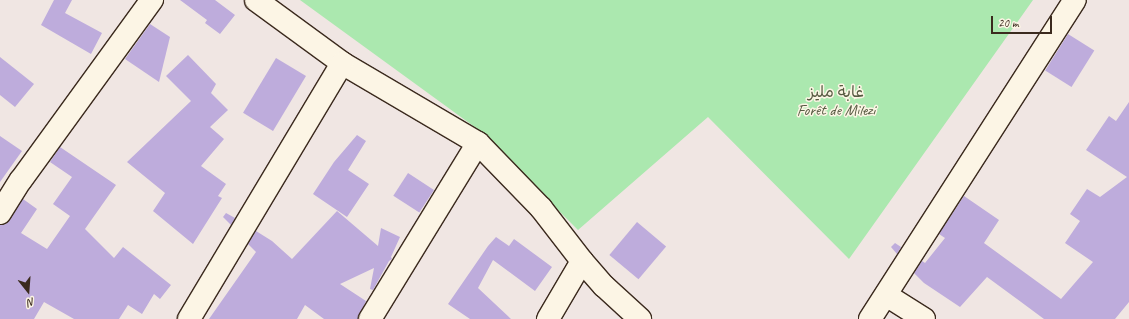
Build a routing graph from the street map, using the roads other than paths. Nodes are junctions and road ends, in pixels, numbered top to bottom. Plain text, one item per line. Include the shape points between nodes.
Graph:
1 (152, 0) edge
2 (256, 0) edge
3 (1075, 0) edge
4 (342, 63) junction
5 (478, 143) junction
6 (0, 213) edge
7 (582, 261) junction
8 (886, 295) junction
9 (189, 319) edge
10 (370, 319) edge
11 (548, 319) edge
12 (640, 319) edge
13 (870, 319) edge
14 (924, 319) edge

1 - 6 street via 26,173
2 - 4 street
3 - 8 street
4 - 5 street
4 - 9 street
5 - 7 street via 541,208
5 - 10 street
7 - 11 street
7 - 12 street via 604,286
8 - 13 street
8 - 14 street

